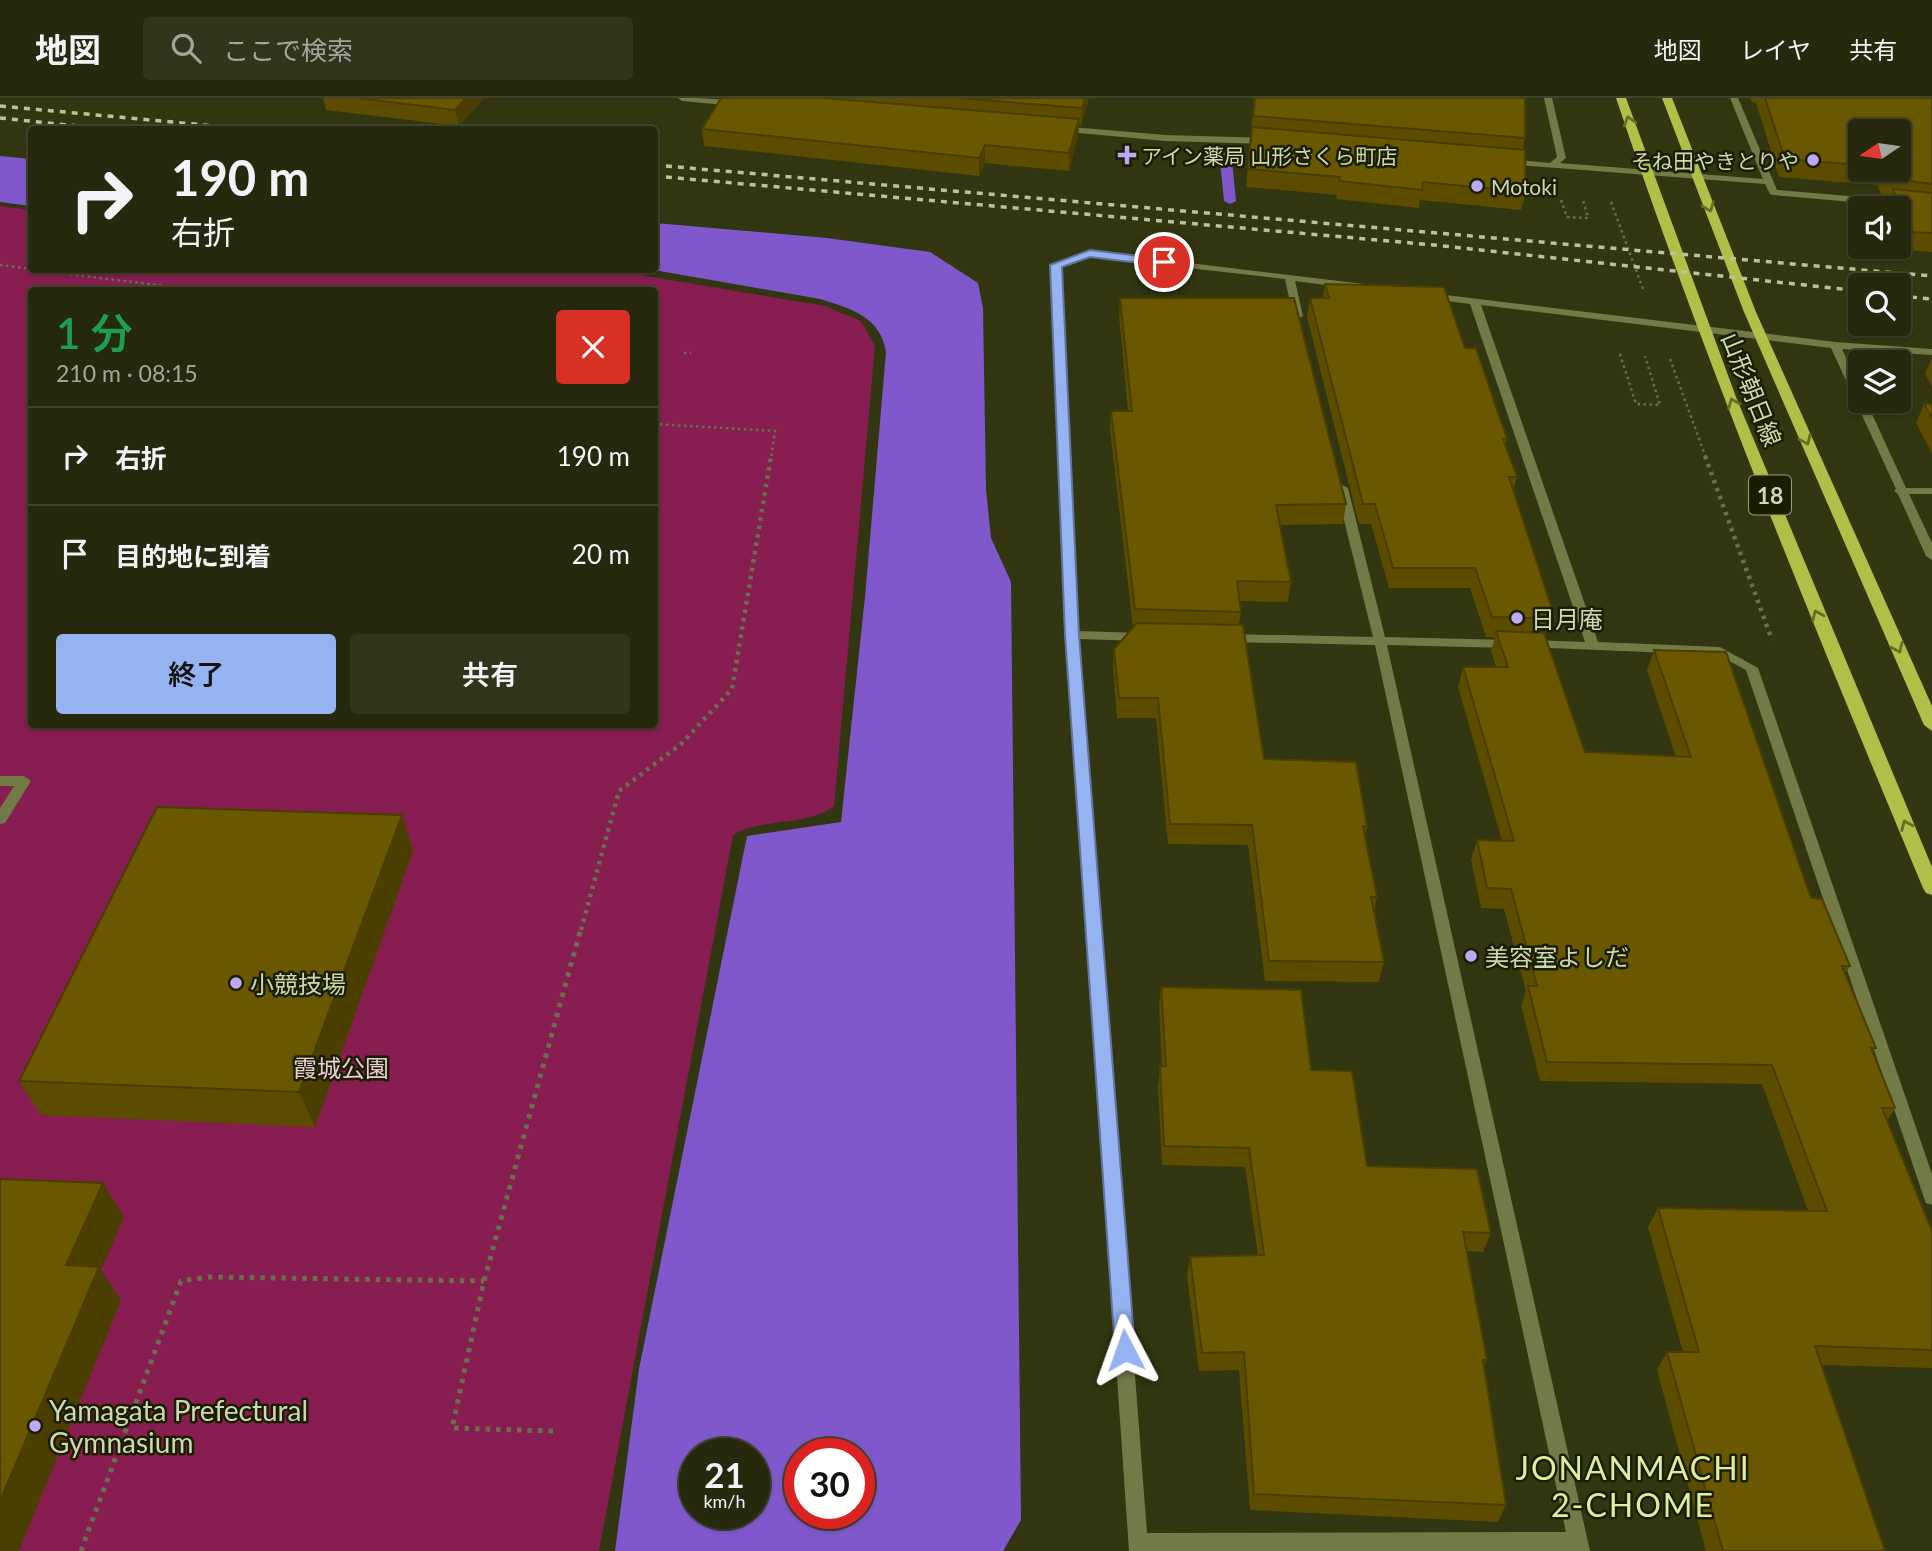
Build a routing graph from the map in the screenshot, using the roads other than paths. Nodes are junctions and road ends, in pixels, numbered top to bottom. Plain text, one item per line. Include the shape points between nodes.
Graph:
1 (682, 98) edge
2 (1548, 98) edge
3 (1621, 98) edge
4 (1667, 98) edge
5 (1734, 98) edge
6 (751, 104) edge
7 (1055, 129) edge
8 (1272, 141) edge
9 (1495, 161) edge
10 (1550, 166) junction
11 (1769, 182) junction
12 (1932, 206) edge
13 (1289, 277) junction
14 (1382, 290) edge
15 (1422, 295) edge
16 (1475, 303) junction
17 (1302, 331) edge
18 (1835, 345) junction
19 (1932, 352) edge
20 (1339, 479) edge
21 (1900, 491) junction
22 (1932, 491) edge
23 (1932, 556) edge
24 (1072, 635) junction
25 (1153, 637) edge
26 (1219, 638) edge
27 (1380, 641) junction
28 (1593, 646) junction
29 (1932, 726) edge
30 (0, 781) edge
31 (0, 819) edge
32 (1932, 888) edge
33 (1932, 1198) edge
34 (1579, 1546) edge
35 (1139, 1547) edge

1 - 6 street
2 - 10 street via 1562,158
32 -> 3 main road, 山形朝日線 / 18 via 1674,254
4 -> 29 main road, 山形朝日線 / 18 via 1750,312
5 - 11 street
7 - 8 street
9 - 10 street
10 - 11 street
11 - 12 street via 1773,192
13 - 14 street
13 - 17 street
13 - 24 street via 1090,254 1056,265
15 - 16 street
16 - 18 street
16 - 28 street
18 - 19 street
18 - 21 street
20 - 27 street
21 - 22 street
21 - 23 street
24 - 25 street
24 - 35 street
26 - 27 street
27 - 28 street
27 - 34 street
28 - 33 street via 1720,651 1752,668
30 - 31 street via 24,781
34 - 35 street

